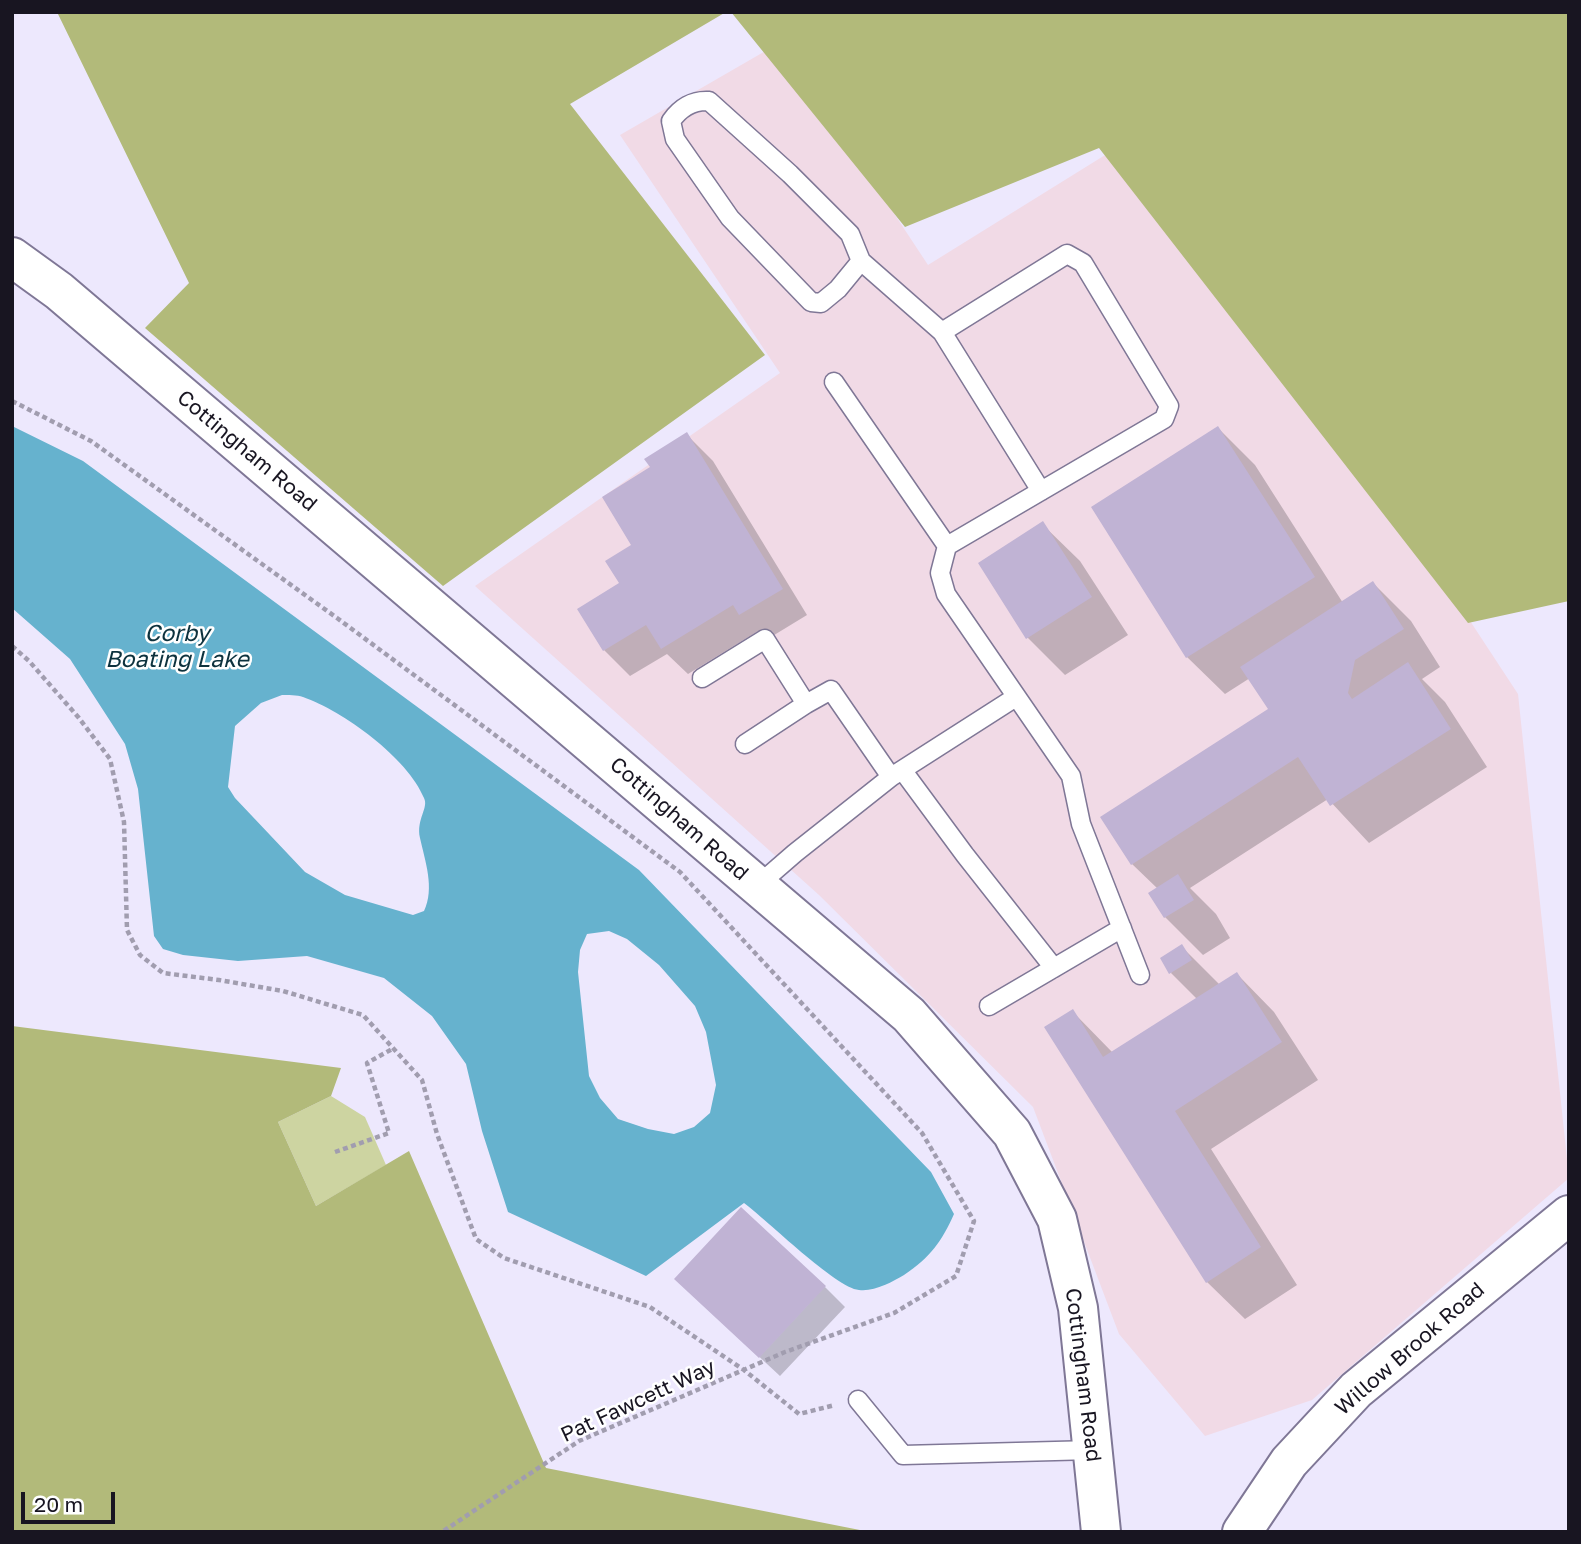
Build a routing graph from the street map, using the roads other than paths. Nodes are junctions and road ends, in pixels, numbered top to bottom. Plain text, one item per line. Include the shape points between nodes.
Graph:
1 (12, 257) edge
2 (861, 261) junction
3 (942, 332) junction
4 (834, 382) dead end
5 (1041, 491) junction
6 (947, 546) junction
7 (702, 678) dead end
8 (1016, 696) junction
9 (806, 704) junction
10 (745, 744) dead end
11 (897, 774) junction
12 (757, 886) junction
13 (1122, 928) junction
14 (1054, 968) junction
15 (1140, 975) dead end
16 (989, 1006) dead end
17 (1569, 1215) edge
18 (858, 1400) road end
19 (1093, 1450) junction
20 (1101, 1532) edge
21 (1242, 1532) edge

1 - 12 street, Cottingham Road via 59,291
2 - 2 lane via 850,234 709,101 697,100 677,113 671,121 675,139 730,218 811,302 821,303
2 - 3 lane
3 - 5 lane
3 - 5 lane via 1067,254 1083,263 1169,406 1164,419
4 - 6 lane
5 - 6 lane
6 - 8 lane via 940,573 946,593
7 - 9 lane via 765,639
8 - 11 lane
8 - 13 lane via 1071,776 1082,824
9 - 10 lane
9 - 11 lane via 831,690
11 - 12 lane
11 - 14 lane
12 - 19 street, Cottingham Road via 909,1016 1012,1133 1057,1219 1078,1308
13 - 14 lane
13 - 15 lane
14 - 16 lane
17 - 21 street, Willow Brook Road via 1356,1390 1289,1462
18 - 19 lane via 903,1455
19 - 20 street, Cottingham Road

